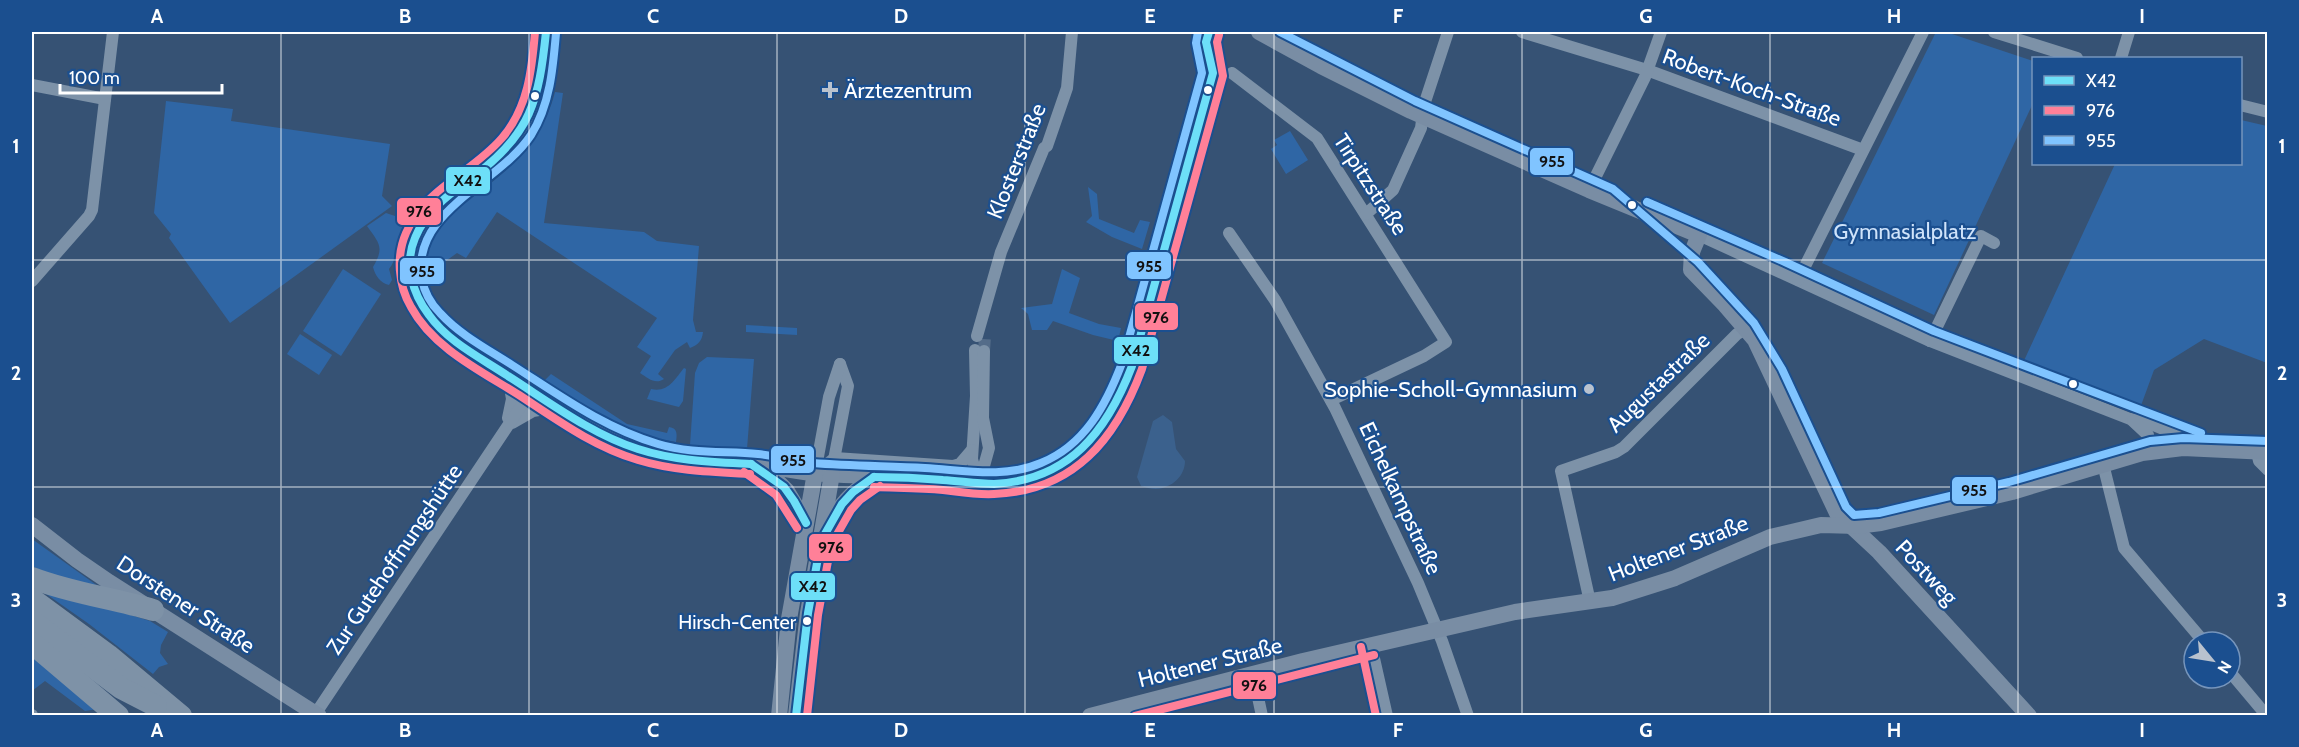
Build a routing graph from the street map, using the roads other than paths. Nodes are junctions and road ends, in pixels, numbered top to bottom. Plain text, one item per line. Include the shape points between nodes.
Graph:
1 (112, 32) edge
2 (546, 32) edge
3 (1072, 32) edge
4 (1209, 32) edge
5 (1259, 32) edge
6 (1448, 32) edge
7 (1522, 32) edge
8 (1661, 32) edge
9 (1923, 32) edge
10 (1994, 32) edge
11 (2129, 32) edge
12 (2074, 57) edge
13 (2121, 57) edge
14 (1647, 70) junction
15 (1232, 73) dead end
16 (32, 86) edge
17 (105, 99) junction
18 (2242, 105) edge
19 (2268, 112) edge
20 (1424, 117) junction
21 (1863, 150) junction
22 (1590, 190) junction
23 (1366, 214) junction
24 (1229, 233) dead end
25 (1699, 235) junction
26 (1994, 243) dead end
27 (34, 273) edge
28 (1798, 280) junction
29 (1746, 329) junction
30 (981, 336) tunnel mouth
31 (1930, 342) junction
32 (508, 375) junction
33 (531, 391) junction
34 (1331, 400) junction
35 (556, 407) junction
36 (2130, 419) junction
37 (506, 427) junction
38 (2212, 450) junction
39 (2152, 451) junction
40 (2262, 452) edge
41 (969, 454) junction
42 (751, 464) junction
43 (2103, 464) junction
44 (833, 466) junction
45 (2268, 470) edge
46 (815, 473) junction
47 (874, 477) junction
48 (979, 484) junction
49 (806, 523) junction
50 (32, 525) edge
51 (1850, 526) junction
52 (822, 541) junction
53 (32, 578) edge
54 (32, 599) edge
55 (1590, 602) junction
56 (153, 610) junction
57 (32, 621) edge
58 (1436, 630) junction
59 (2194, 630) edge
60 (32, 643) edge
61 (1371, 645) junction
62 (1253, 674) junction
63 (2242, 686) edge
64 (317, 714) edge
65 (2025, 714) edge
66 (118, 716) edge
67 (175, 716) edge
68 (181, 716) edge
69 (779, 716) edge
70 (796, 716) edge
71 (1090, 716) edge
72 (1262, 716) edge
73 (1387, 716) edge
74 (1468, 716) edge
75 (2267, 716) edge

1 - 17 street
2 - 32 main road via 541,77 527,121 501,154 431,213 416,237 410,258 413,289 430,318 455,341
3 - 30 street, Klosterstraße via 1067,88 1047,146 1001,252
4 - 48 main road via 1206,42 1213,73 1135,357 1119,401 1098,435 1059,466 1024,480
5 - 20 main road
6 - 20 street via 1424,105
7 - 14 street, Robert-Koch-Straße
8 - 14 street
9 - 21 street
10 - 12 street
11 - 13 street
14 - 21 street, Robert-Koch-Straße
14 - 22 street
15 - 23 street, Tirpitzstraße via 1314,134
16 - 17 street
17 - 27 street via 92,210
18 - 19 street
20 - 22 main road
20 - 23 street via 1393,190
21 - 28 street
22 - 25 main road
23 - 34 street, Tirpitzstraße via 1446,342
24 - 34 street, Eichelkampstraße via 1275,300
25 - 28 street
25 - 29 main road, Postweg via 1692,252 1691,270
26 - 31 street via 1981,236
28 - 31 street
29 - 51 main road, Postweg via 1763,356 1834,507
29 - 55 street, Augustastraße via 1624,447 1561,471
31 - 36 street
32 - 33 main road
32 - 37 street, Zur Gutehoffnungshütte via 512,399
33 - 35 main road
33 - 37 street, Zur Gutehoffnungshütte
34 - 58 street, Eichelkampstraße via 1401,544
35 - 37 street, Zur Gutehoffnungshütte via 533,411
35 - 42 main road via 604,436 655,455
36 - 38 street via 2155,425
36 - 39 street via 2145,429
37 - 64 street, Zur Gutehoffnungshütte
38 - 39 main road, Holtener Straße
38 - 40 main road, Holtener Straße
39 - 43 main road, Holtener Straße
40 - 45 street via 2259,461
41 - 44 street via 953,466
41 - 48 street
41 - 48 street via 980,351 983,418 989,448
42 - 46 main road
42 - 49 main road via 787,491
43 - 51 main road, Holtener Straße via 2003,494
43 - 59 street via 2124,548
44 - 46 main road
44 - 46 street via 848,386 840,364 829,397
44 - 47 main road
44 - 52 main road
46 - 49 main road
47 - 48 main road
47 - 52 main road via 842,504
49 - 69 main road via 789,619
50 - 56 main road, Dorstener Straße
51 - 55 main road, Holtener Straße via 1827,524 1770,537 1645,589
51 - 65 main road, Postweg
52 - 70 main road via 808,613
53 - 56 highway
54 - 68 highway
55 - 58 main road, Holtener Straße via 1515,612
56 - 64 main road, Dorstener Straße
57 - 67 highway via 121,688
58 - 61 main road, Holtener Straße
58 - 74 street, Eichelkampstraße
60 - 66 highway
61 - 62 main road, Holtener Straße
61 - 73 street
62 - 71 main road, Holtener Straße
62 - 72 street
63 - 75 street

